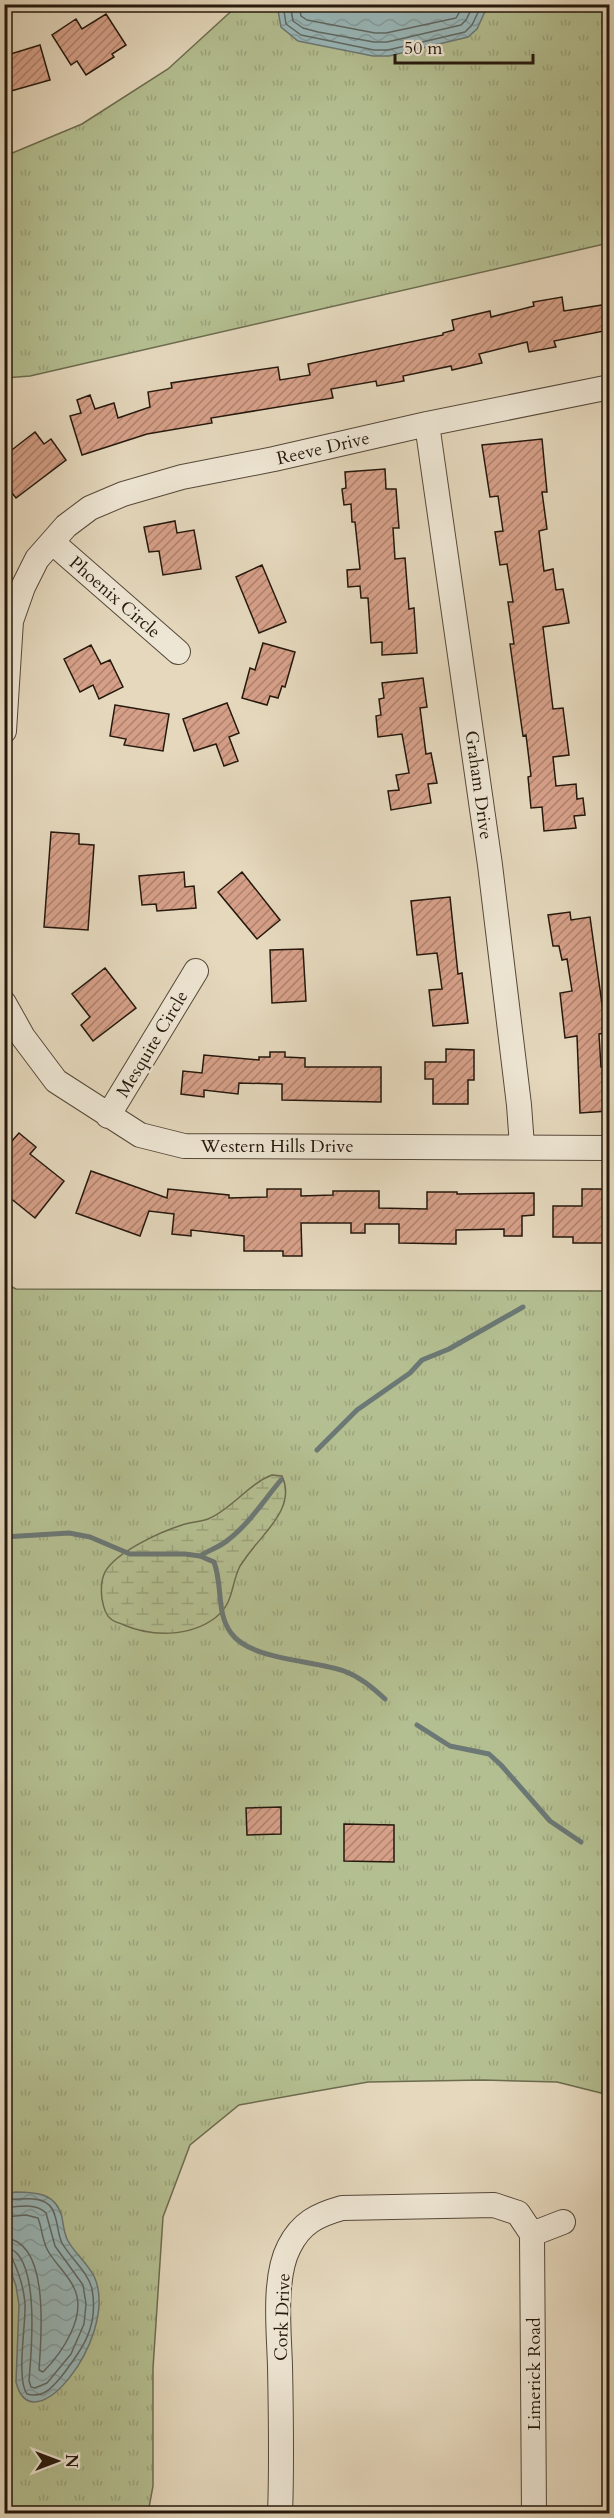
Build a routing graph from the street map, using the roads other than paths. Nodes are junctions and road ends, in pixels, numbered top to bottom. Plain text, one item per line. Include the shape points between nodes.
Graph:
1 (609, 387) edge
2 (427, 424) junction
3 (52, 542) junction
4 (178, 652) dead end
5 (4, 731) edge
6 (196, 971) dead end
7 (4, 1003) edge
8 (108, 1116) junction
9 (522, 1146) junction
10 (609, 1149) edge
11 (563, 2222) dead end
12 (532, 2234) junction
13 (280, 2514) edge
14 (534, 2514) edge

1 - 2 street, Reeve Drive
2 - 3 street, Reeve Drive via 182,477 123,494 90,508
2 - 9 street, Graham Drive via 490,865
3 - 4 street, Phoenix Circle
3 - 5 street via 37,559 22,587 10,621
6 - 8 street, Mesquite Circle
7 - 8 street, Western Hills Drive via 22,1037 56,1081
8 - 9 street, Western Hills Drive via 140,1136 184,1146
9 - 10 street, Western Hills Drive
11 - 12 street
12 - 13 street, Cork Drive via 518,2213 494,2205 342,2208 318,2215 300,2230 288,2248 281,2276
12 - 14 street, Limerick Road

